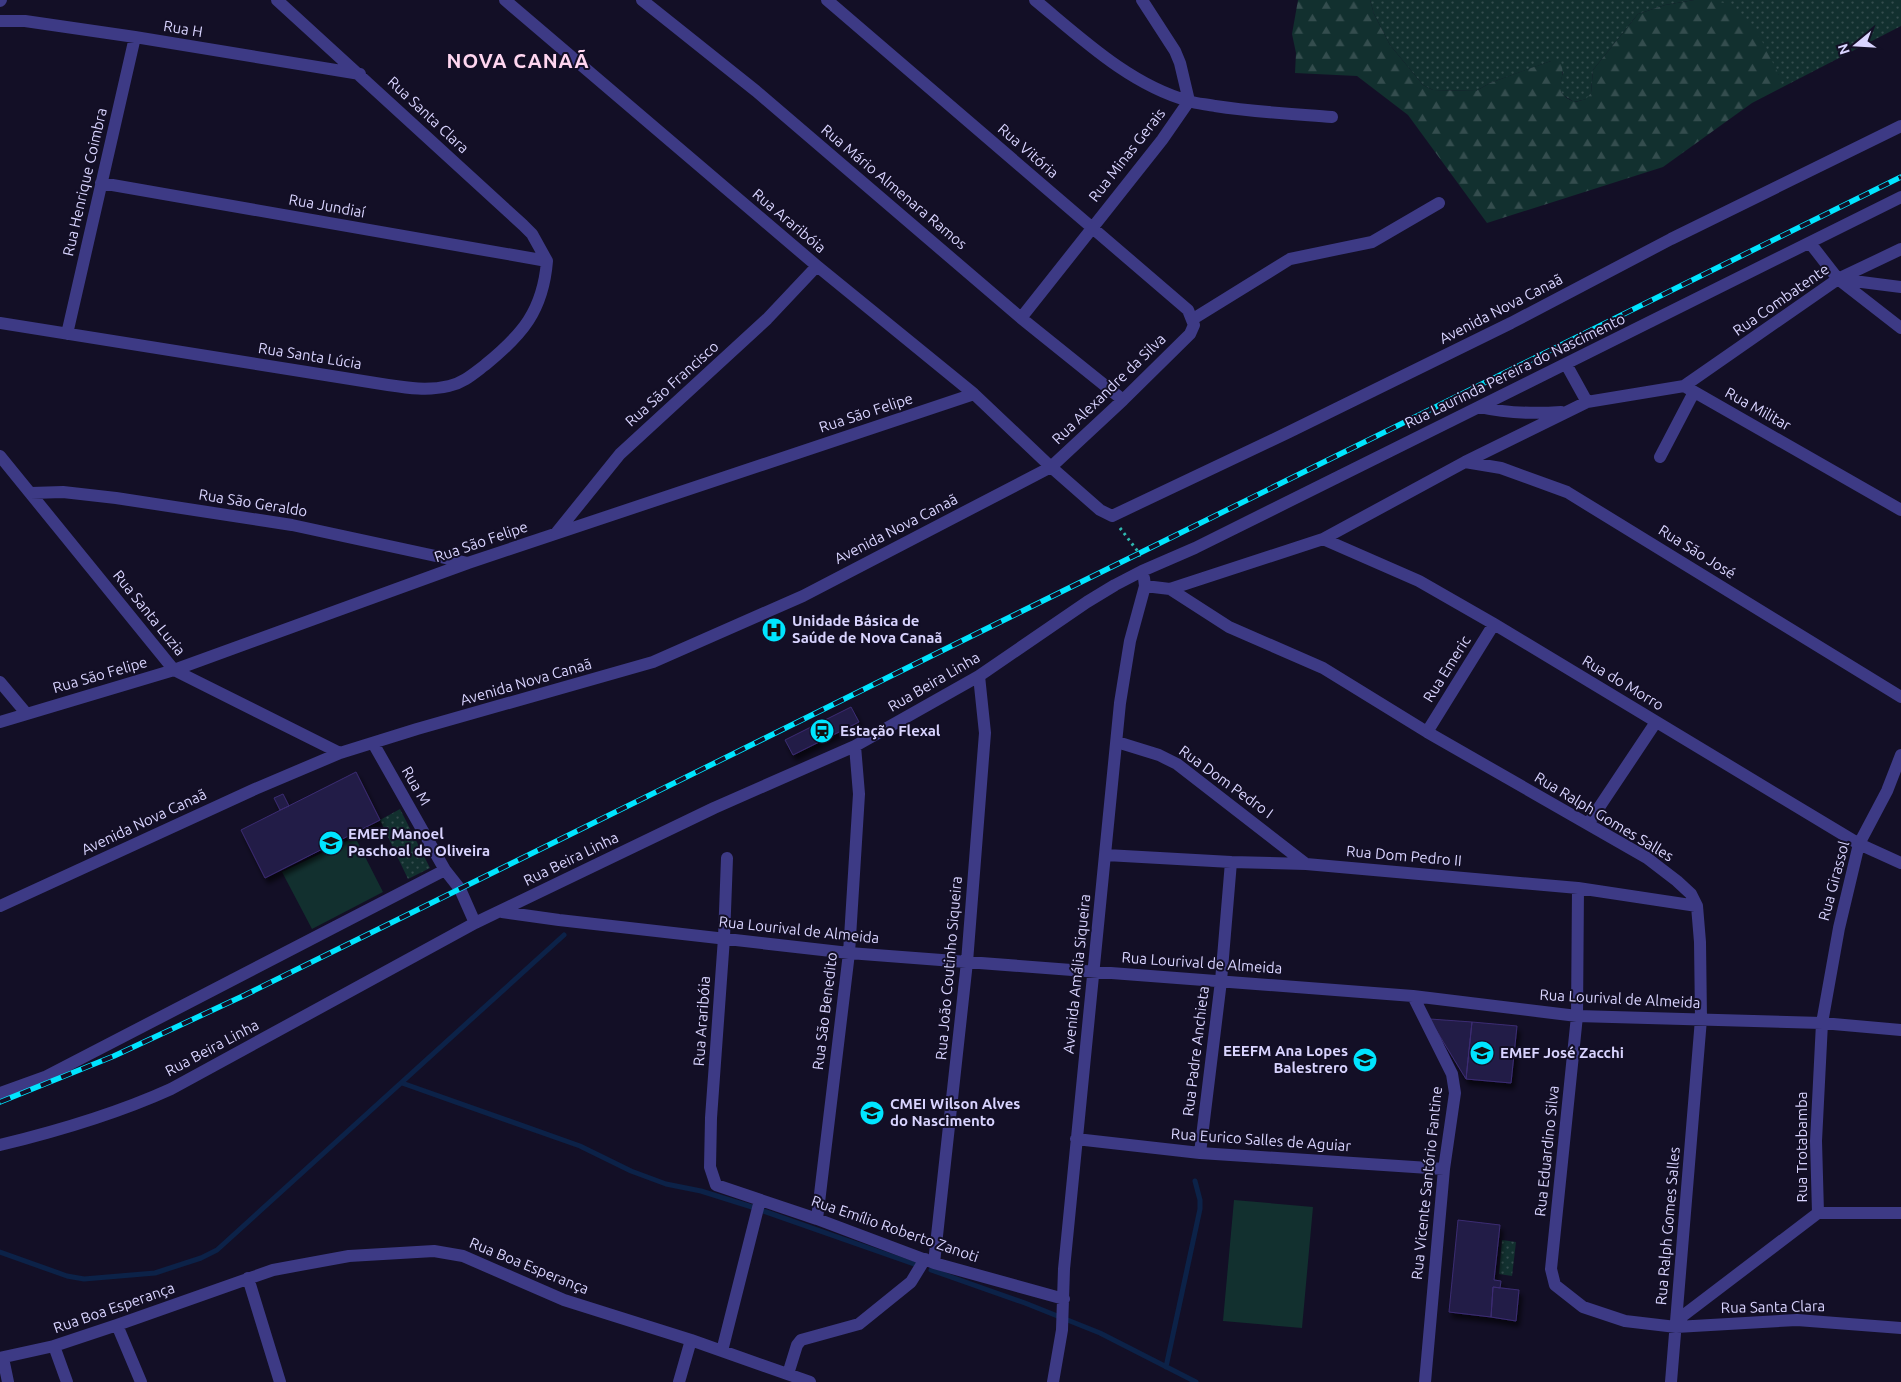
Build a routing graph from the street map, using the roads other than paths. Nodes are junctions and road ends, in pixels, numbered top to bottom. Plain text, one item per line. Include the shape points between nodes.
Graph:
1 (277, 0) edge
2 (505, 0) edge
3 (642, 0) edge
4 (827, 0) edge
5 (1035, 0) edge
6 (1142, 0) edge
7 (0, 21) edge
8 (135, 37) junction
9 (360, 74) junction
10 (1189, 102) junction
11 (1332, 117) dead end
12 (1901, 126) edge
13 (101, 183) junction
14 (1901, 197) edge
15 (1439, 203) dead end
16 (1092, 227) junction
17 (1810, 242) junction
18 (1901, 249) edge
19 (547, 261) junction
20 (817, 266) junction
21 (1838, 279) junction
22 (1901, 286) edge
23 (1021, 318) junction
24 (1193, 319) junction
25 (0, 323) edge
26 (1901, 328) edge
27 (67, 334) junction
28 (1566, 364) junction
29 (1689, 389) junction
30 (974, 394) junction
31 (1123, 400) junction
32 (1587, 402) junction
33 (1479, 407) junction
34 (1568, 411) junction
35 (0, 456) edge
36 (1660, 457) dead end
37 (1465, 462) junction
38 (1051, 467) junction
39 (31, 493) junction
40 (1901, 510) edge
41 (1112, 516) joint
42 (557, 532) junction
43 (1323, 539) junction
44 (468, 563) junction
45 (1142, 571) junction
46 (1146, 586) junction
47 (1170, 589) junction
48 (1494, 624) junction
49 (174, 670) junction
50 (979, 676) junction
51 (0, 682) edge
52 (1901, 696) edge
53 (26, 713) junction
54 (0, 722) edge
55 (1656, 722) junction
56 (1427, 732) junction
57 (1117, 742) junction
58 (373, 743) junction
59 (855, 746) junction
60 (340, 753) junction
61 (1901, 756) edge
62 (1588, 824) junction
63 (1859, 844) junction
64 (1106, 855) junction
65 (727, 858) dead end
66 (1231, 862) junction
67 (1901, 863) edge
68 (1306, 864) junction
69 (445, 870) junction
70 (1578, 888) junction
71 (0, 906) edge
72 (1697, 906) junction
73 (502, 912) junction
74 (475, 924) junction
75 (724, 938) junction
76 (848, 954) junction
77 (967, 962) junction
78 (1094, 972) junction
79 (1221, 981) junction
80 (1413, 996) junction
81 (1577, 1016) junction
82 (1701, 1019) junction
83 (1822, 1022) junction
84 (1901, 1030) edge
85 (0, 1093) edge
86 (1076, 1139) junction
87 (0, 1145) edge
88 (1200, 1153) junction
89 (1444, 1169) junction
90 (716, 1185) joint
91 (760, 1200) junction
92 (1818, 1213) junction
93 (1901, 1213) edge
94 (817, 1219) junction
95 (930, 1261) junction
96 (248, 1278) junction
97 (1064, 1302) junction
98 (1676, 1324) junction
99 (116, 1326) junction
100 (1901, 1328) edge
101 (691, 1340) junction
102 (54, 1346) junction
103 (722, 1351) junction
104 (2, 1358) edge
105 (788, 1374) junction
106 (8, 1382) edge
107 (67, 1382) edge
108 (141, 1382) edge
109 (280, 1382) edge
110 (679, 1382) edge
111 (810, 1382) edge
112 (1053, 1382) edge
113 (1425, 1382) edge
114 (1670, 1382) edge

1 - 9 street, Rua Santa Clara
2 - 20 street, Rua Araribóia
3 - 23 street, Rua Mário Almenara Ramos via 756,91
4 - 16 street, Rua Vitória
5 - 10 street via 1115,64 1148,85
6 - 10 street via 1175,51
7 - 8 street, Rua H
8 - 9 street, Rua H
8 - 13 street, Rua Henrique Coimbra
9 - 19 street, Rua Santa Clara via 523,225
10 - 11 street
10 - 16 street, Rua Minas Gerais
12 - 41 street, Avenida Nova Canaã via 1672,239 1512,323
13 - 19 street, Rua Jundiaí
13 - 27 street, Rua Henrique Coimbra
14 - 17 street, Rua Laurinda Pereira do Nascimento
15 - 24 street via 1372,242 1290,259
16 - 23 street, Rua Minas Gerais
16 - 24 street, Rua Vitória via 1188,310
17 - 21 street
17 - 28 street, Rua Laurinda Pereira do Nascimento
18 - 21 street, Rua Combatente
19 - 27 street, Rua Santa Lúcia via 542,294 527,324 506,348 467,379 436,389 388,385
20 - 30 street, Rua Araribóia
20 - 42 street, Rua São Francisco via 767,319 620,454
21 - 22 street
21 - 26 street
21 - 29 street, Rua Combatente
23 - 31 street, Rua Mário Almenara Ramos
24 - 31 street, Rua Alexandre da Silva via 1190,334
25 - 27 street, Rua Santa Lúcia
28 - 32 street
28 - 33 street, Rua Laurinda Pereira do Nascimento
29 - 32 street
29 - 36 street
29 - 40 street, Rua Militar
30 - 38 street, Rua Araribóia
30 - 42 street, Rua São Felipe
31 - 38 street, Rua Alexandre da Silva
32 - 34 street
33 - 34 street via 1527,414
33 - 45 street, Rua Laurinda Pereira do Nascimento via 1195,548
34 - 37 street
35 - 39 street, Rua Santa Luzia
37 - 43 street
37 - 52 street, Rua São José via 1501,468 1568,492
38 - 41 street, Rua Araribóia via 1100,510
38 - 58 street, Avenida Nova Canaã via 803,596 665,658
39 - 44 street, Rua São Geraldo via 63,492 116,498 292,525
39 - 49 street, Rua Santa Luzia
42 - 44 street, Rua São Felipe
43 - 47 street
43 - 48 street, Rua do Morro via 1419,581
44 - 49 street, Rua São Felipe
45 - 46 street
45 - 50 street, Rua Beira Linha via 1087,602
46 - 47 street, Rua Ralph Gomes Salles
46 - 57 street, Avenida Amália Siqueira via 1130,641
47 - 56 street, Rua Ralph Gomes Salles via 1229,627 1323,668
48 - 55 street, Rua do Morro
48 - 56 street, Rua Emeric
49 - 53 street, Rua São Felipe
49 - 60 street, Rua Santa Luzia
50 - 59 street, Rua Beira Linha
50 - 77 street, Rua João Coutinho Siqueira via 985,733
51 - 53 street
53 - 54 street, Rua São Felipe
55 - 62 street
55 - 63 street, Rua do Morro
56 - 62 street, Rua Ralph Gomes Salles
57 - 64 street, Avenida Amália Siqueira
57 - 68 street, Rua Dom Pedro I via 1177,764
58 - 60 street, Avenida Nova Canaã
58 - 69 street, Rua M
59 - 73 street, Rua Beira Linha via 714,808
59 - 76 street, Rua São Benedito via 859,794
60 - 71 street, Avenida Nova Canaã
61 - 63 street, Rua Girassol
62 - 72 street, Rua Ralph Gomes Salles via 1655,864 1691,894
63 - 67 street, Rua do Morro
63 - 83 street, Rua Girassol
64 - 66 street, Rua Dom Pedro II
64 - 78 street, Avenida Amália Siqueira
65 - 75 street, Rua Araribóia
66 - 68 street, Rua Dom Pedro II
66 - 79 street, Rua Padre Anchieta
68 - 70 street, Rua Dom Pedro II
69 - 74 street, Rua M via 460,889
69 - 85 street via 45,1077
70 - 72 street, Rua Dom Pedro II
70 - 81 street, Rua Eduardino Silva
72 - 82 street, Rua Ralph Gomes Salles
73 - 74 street, Rua Beira Linha
73 - 75 street, Rua Lourival de Almeida
74 - 87 street, Rua Beira Linha via 148,1100
75 - 76 street, Rua Lourival de Almeida
75 - 90 street, Rua Araribóia via 711,1118 710,1167
76 - 77 street, Rua Lourival de Almeida
76 - 94 street, Rua São Benedito
77 - 78 street, Rua Lourival de Almeida
77 - 95 street, Rua João Coutinho Siqueira
78 - 79 street, Rua Lourival de Almeida
78 - 86 street, Avenida Amália Siqueira
79 - 80 street, Rua Lourival de Almeida
79 - 88 street, Rua Padre Anchieta
80 - 81 street, Rua Lourival de Almeida
80 - 89 street, Rua Vicente Santório Fantine via 1455,1085
81 - 82 street, Rua Lourival de Almeida
81 - 98 street, Rua Eduardino Silva via 1551,1269 1555,1285 1583,1307 1625,1321
82 - 83 street, Rua Lourival de Almeida
82 - 98 street, Rua Ralph Gomes Salles
83 - 84 street, Rua Lourival de Almeida
83 - 92 street, Rua Trotabamba via 1816,1141
86 - 88 street, Rua Eurico Salles de Aguiar
86 - 97 street, Avenida Amália Siqueira
88 - 89 street, Rua Eurico Salles de Aguiar
89 - 113 street, Rua Vicente Santório Fantine
90 - 91 street, Rua Emílio Roberto Zanoti
91 - 94 street, Rua Emílio Roberto Zanoti
91 - 103 street
92 - 93 street
92 - 98 street, Rua Trotabamba
94 - 95 street, Rua Emílio Roberto Zanoti
95 - 97 street, Rua Emílio Roberto Zanoti
95 - 105 street via 911,1282 860,1324 801,1340
96 - 99 street, Rua Boa Esperança
96 - 101 street, Rua Boa Esperança via 349,1256 434,1251 464,1256 564,1300
96 - 109 street
97 - 112 street, Avenida Amália Siqueira
98 - 100 street, Rua Santa Clara via 1797,1320
98 - 114 street, Rua Ralph Gomes Salles
99 - 102 street, Rua Boa Esperança
99 - 108 street
101 - 103 street, Rua Boa Esperança
101 - 110 street
102 - 104 street, Rua Boa Esperança
102 - 107 street
103 - 105 street, Rua Boa Esperança
104 - 106 street
105 - 111 street, Rua Boa Esperança

